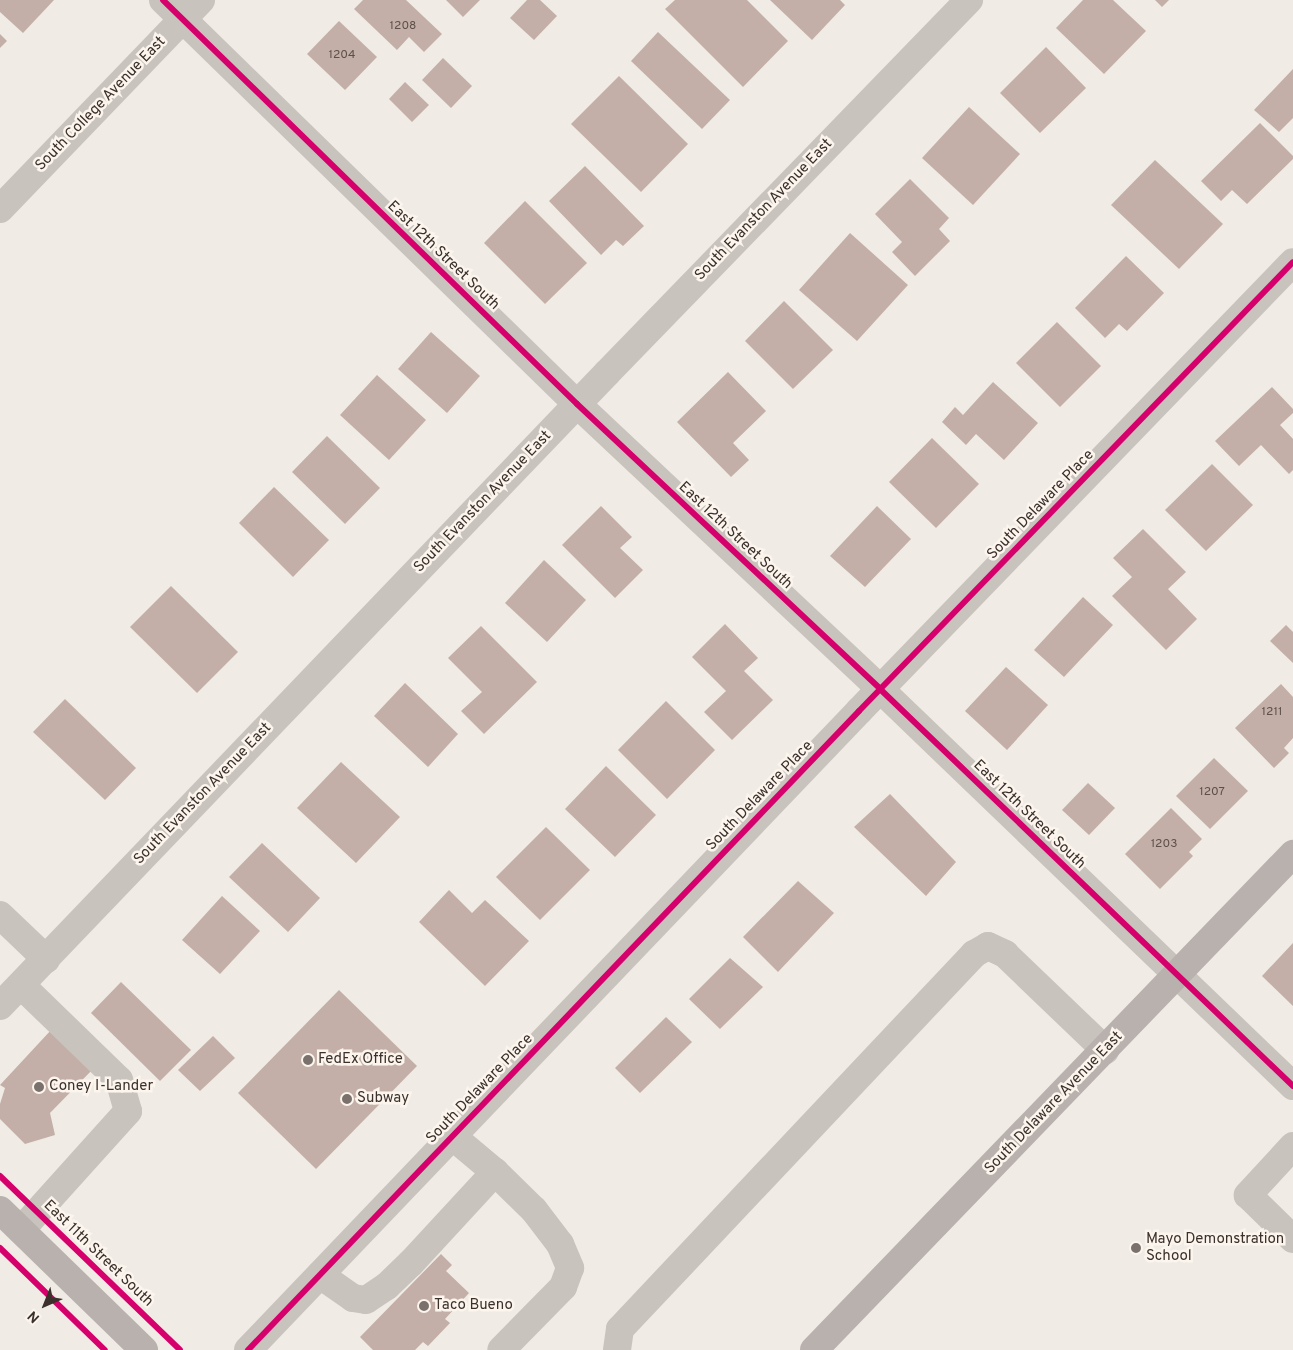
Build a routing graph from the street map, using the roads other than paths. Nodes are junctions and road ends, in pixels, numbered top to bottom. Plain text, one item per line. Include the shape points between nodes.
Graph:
1 (163, 0) edge
2 (969, 0) edge
3 (192, 10) edge
4 (0, 209) edge
5 (1293, 262) edge
6 (577, 404) junction
7 (880, 689) junction
8 (1293, 854) edge
9 (0, 915) edge
10 (46, 958) junction
11 (1177, 975) junction
12 (21, 985) junction
13 (0, 1006) edge
14 (1105, 1050) junction
15 (1293, 1086) edge
16 (452, 1136) junction
17 (1293, 1146) edge
18 (495, 1172) junction
19 (0, 1210) edge
20 (21, 1230) junction
21 (1293, 1239) edge
22 (320, 1275) junction
23 (144, 1350) edge
24 (248, 1350) edge
25 (501, 1350) edge
26 (617, 1350) edge
27 (814, 1350) edge

1 - 3 street, East 12th Street South
2 - 6 street, South Evanston Avenue East
3 - 4 street, South College Avenue East
3 - 6 street, East 12th Street South
5 - 7 street, South Delaware Place
6 - 7 street, East 12th Street South
6 - 10 street, South Evanston Avenue East
7 - 11 street, East 12th Street South
7 - 16 street, South Delaware Place
8 - 11 main road, South Delaware Avenue East
9 - 10 street
10 - 12 street, South Evanston Avenue East
11 - 14 main road, South Delaware Avenue East
11 - 15 street, East 12th Street South
12 - 13 street, South Evanston Avenue East
12 - 20 street via 119,1080 128,1111
14 - 26 street via 1006,954 988,946 974,954 620,1330
14 - 27 main road, South Delaware Avenue East
16 - 18 street
16 - 22 street, South Delaware Place
17 - 21 street via 1248,1195
18 - 22 street via 411,1263 387,1286 366,1300 353,1298
18 - 25 street via 534,1210 560,1244 570,1268 563,1287
19 - 20 main road
20 - 23 main road
22 - 24 street, South Delaware Place

